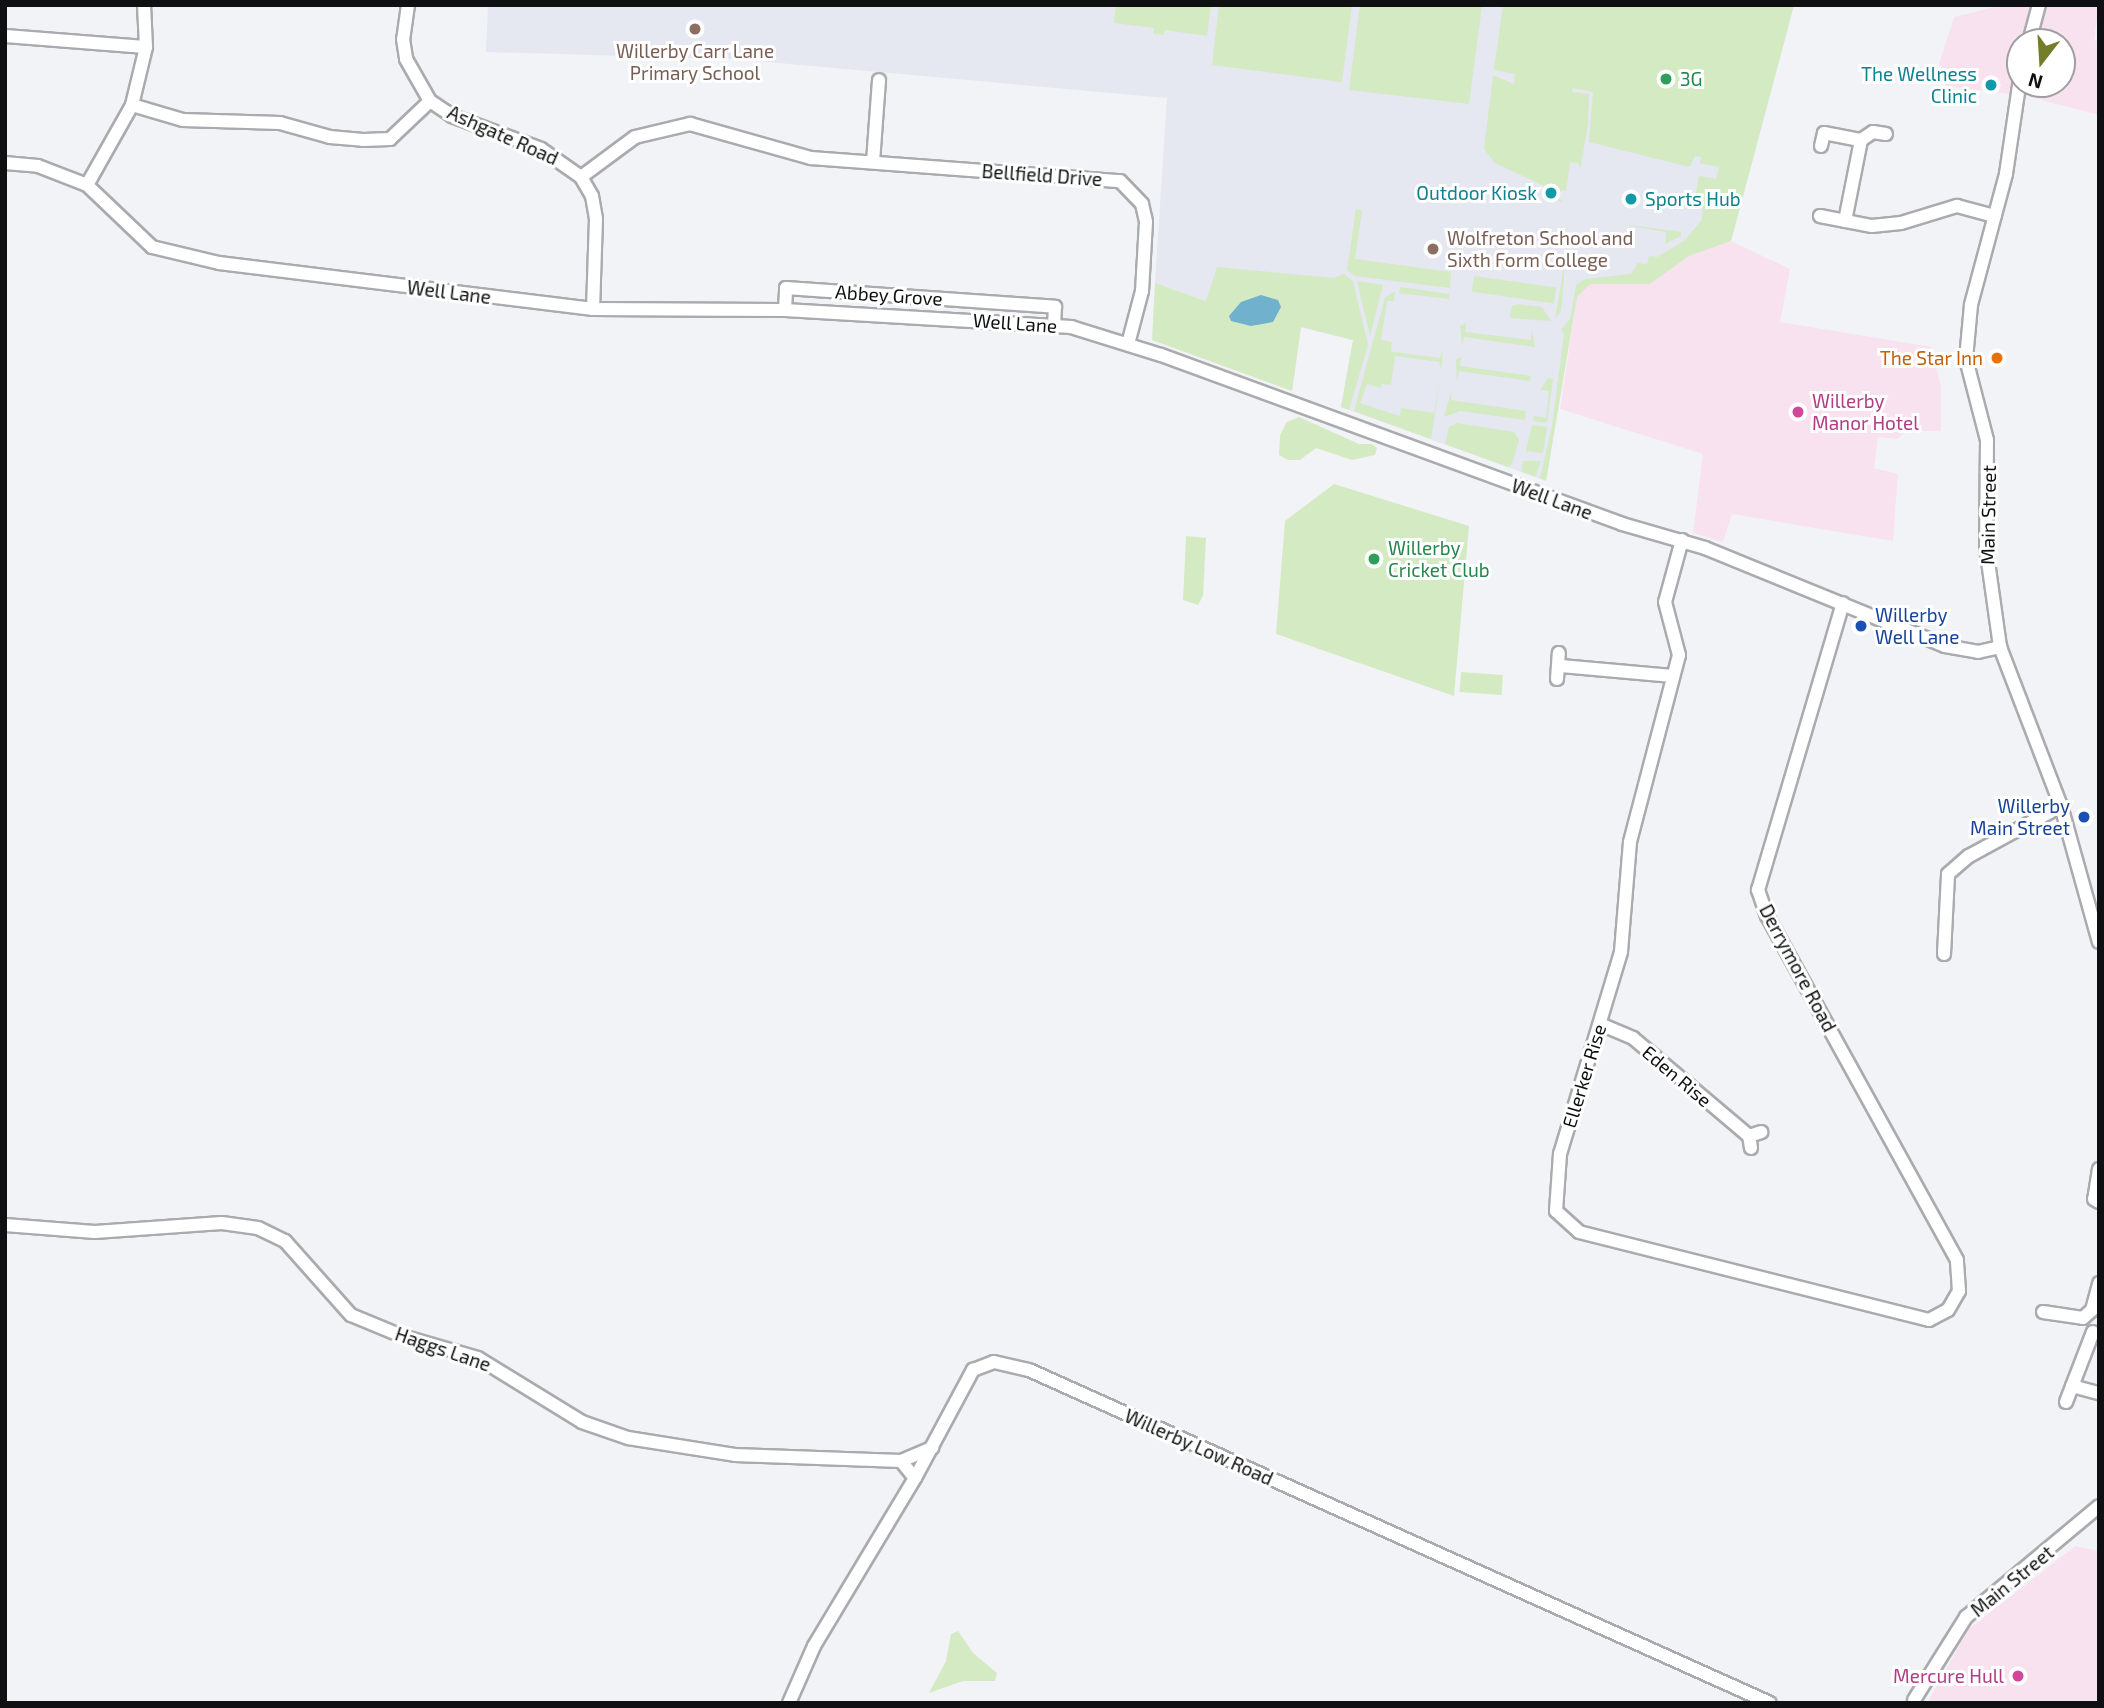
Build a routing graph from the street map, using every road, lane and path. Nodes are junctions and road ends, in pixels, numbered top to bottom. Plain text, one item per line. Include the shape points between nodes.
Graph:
1 (144, 5) edge
2 (408, 5) edge
3 (2036, 6) edge
4 (2032, 28) edge
5 (5, 36) edge
6 (146, 47) junction
7 (880, 80) dead end
8 (2017, 98) edge
9 (430, 101) junction
10 (132, 106) junction
11 (1886, 134) dead end
12 (1861, 140) junction
13 (1821, 146) dead end
14 (873, 162) junction
15 (5, 163) edge
16 (581, 177) junction
17 (87, 185) junction
18 (1820, 216) dead end
19 (1995, 216) junction
20 (1845, 221) junction
21 (593, 309) junction
22 (785, 310) junction
23 (1054, 325) junction
24 (1128, 344) junction
25 (1682, 540) junction
26 (1843, 603) junction
27 (2000, 648) junction
28 (1673, 676) junction
29 (1557, 679) dead end
30 (2061, 806) junction
31 (2094, 899) edge
32 (1930, 918) dead end
33 (1943, 920) junction
34 (2099, 942) edge
35 (1944, 954) dead end
36 (1600, 1024) junction
37 (1754, 1139) dead end
38 (2099, 1170) edge
39 (2096, 1201) edge
40 (2084, 1209) dead end
41 (5, 1225) edge
42 (2099, 1283) edge
43 (1948, 1310) joint
44 (2043, 1312) dead end
45 (2093, 1332) dead end
46 (2072, 1386) junction
47 (2099, 1393) edge
48 (2066, 1402) dead end
49 (932, 1448) junction
50 (901, 1461) junction
51 (915, 1478) junction
52 (2099, 1506) edge
53 (1914, 1700) dead end
54 (789, 1703) edge
55 (1770, 1703) edge

1 - 6 street
2 - 9 street, Ashgate Road via 403,38 406,59
3 - 4 street
5 - 6 street
6 - 10 street
7 - 14 street
8 - 19 street, Main Street
9 - 10 street via 390,139 363,140 330,137 279,123 183,120
9 - 16 street, Ashgate Road via 452,116 541,149
10 - 17 street
11 - 12 street via 1873,132
12 - 13 street via 1824,133
12 - 20 street
14 - 16 street, Bellfield Drive via 811,158 690,124 635,137
14 - 24 street, Bellfield Drive via 1103,178 1132,190 1146,222 1142,291
15 - 17 street, Well Lane via 38,166
16 - 21 street, Ashgate Road via 592,196 596,219
17 - 21 street, Well Lane via 152,247 180,255
18 - 20 street
19 - 20 street via 1957,206 1886,225
19 - 27 street, Main Street via 1971,305 1966,359 1987,440 1987,575
21 - 22 street, Well Lane
22 - 23 street, Well Lane
22 - 23 street, Abbey Grove via 786,288 1061,308
23 - 24 street, Well Lane
24 - 25 street, Well Lane via 1569,505
25 - 26 street, Well Lane
25 - 28 street, Ellerker Rise via 1665,601 1679,655
26 - 27 street, Well Lane via 1945,646 1978,652
26 - 43 street, Derrymore Road via 1758,890 1767,916 1957,1260 1959,1291
27 - 30 street, Main Street
28 - 29 street via 1560,660
28 - 36 street, Ellerker Rise via 1630,842 1621,952
30 - 31 street, Main Street
30 - 33 street via 1957,863 1944,886
31 - 34 street, Main Street
32 - 33 street
33 - 35 street
36 - 37 street, Eden Rise via 1633,1038
36 - 43 street, Ellerker Rise via 1560,1154 1556,1210 1579,1233 1905,1315 1929,1320
38 - 39 street
39 - 40 street
41 - 50 street, Haggs Lane via 95,1232 222,1223 258,1228 285,1241 351,1315 402,1336 478,1358 582,1422 628,1438 722,1453
42 - 44 street via 2092,1310 2083,1318
45 - 46 street
46 - 47 street
46 - 48 street
49 - 50 street, Haggs Lane
49 - 51 street, Willerby Low Road
49 - 55 street, Willerby Low Road via 973,1370 994,1362 1029,1370
50 - 51 street
51 - 54 street, Willerby Low Road via 814,1646
52 - 53 street, Main Street via 1966,1617

